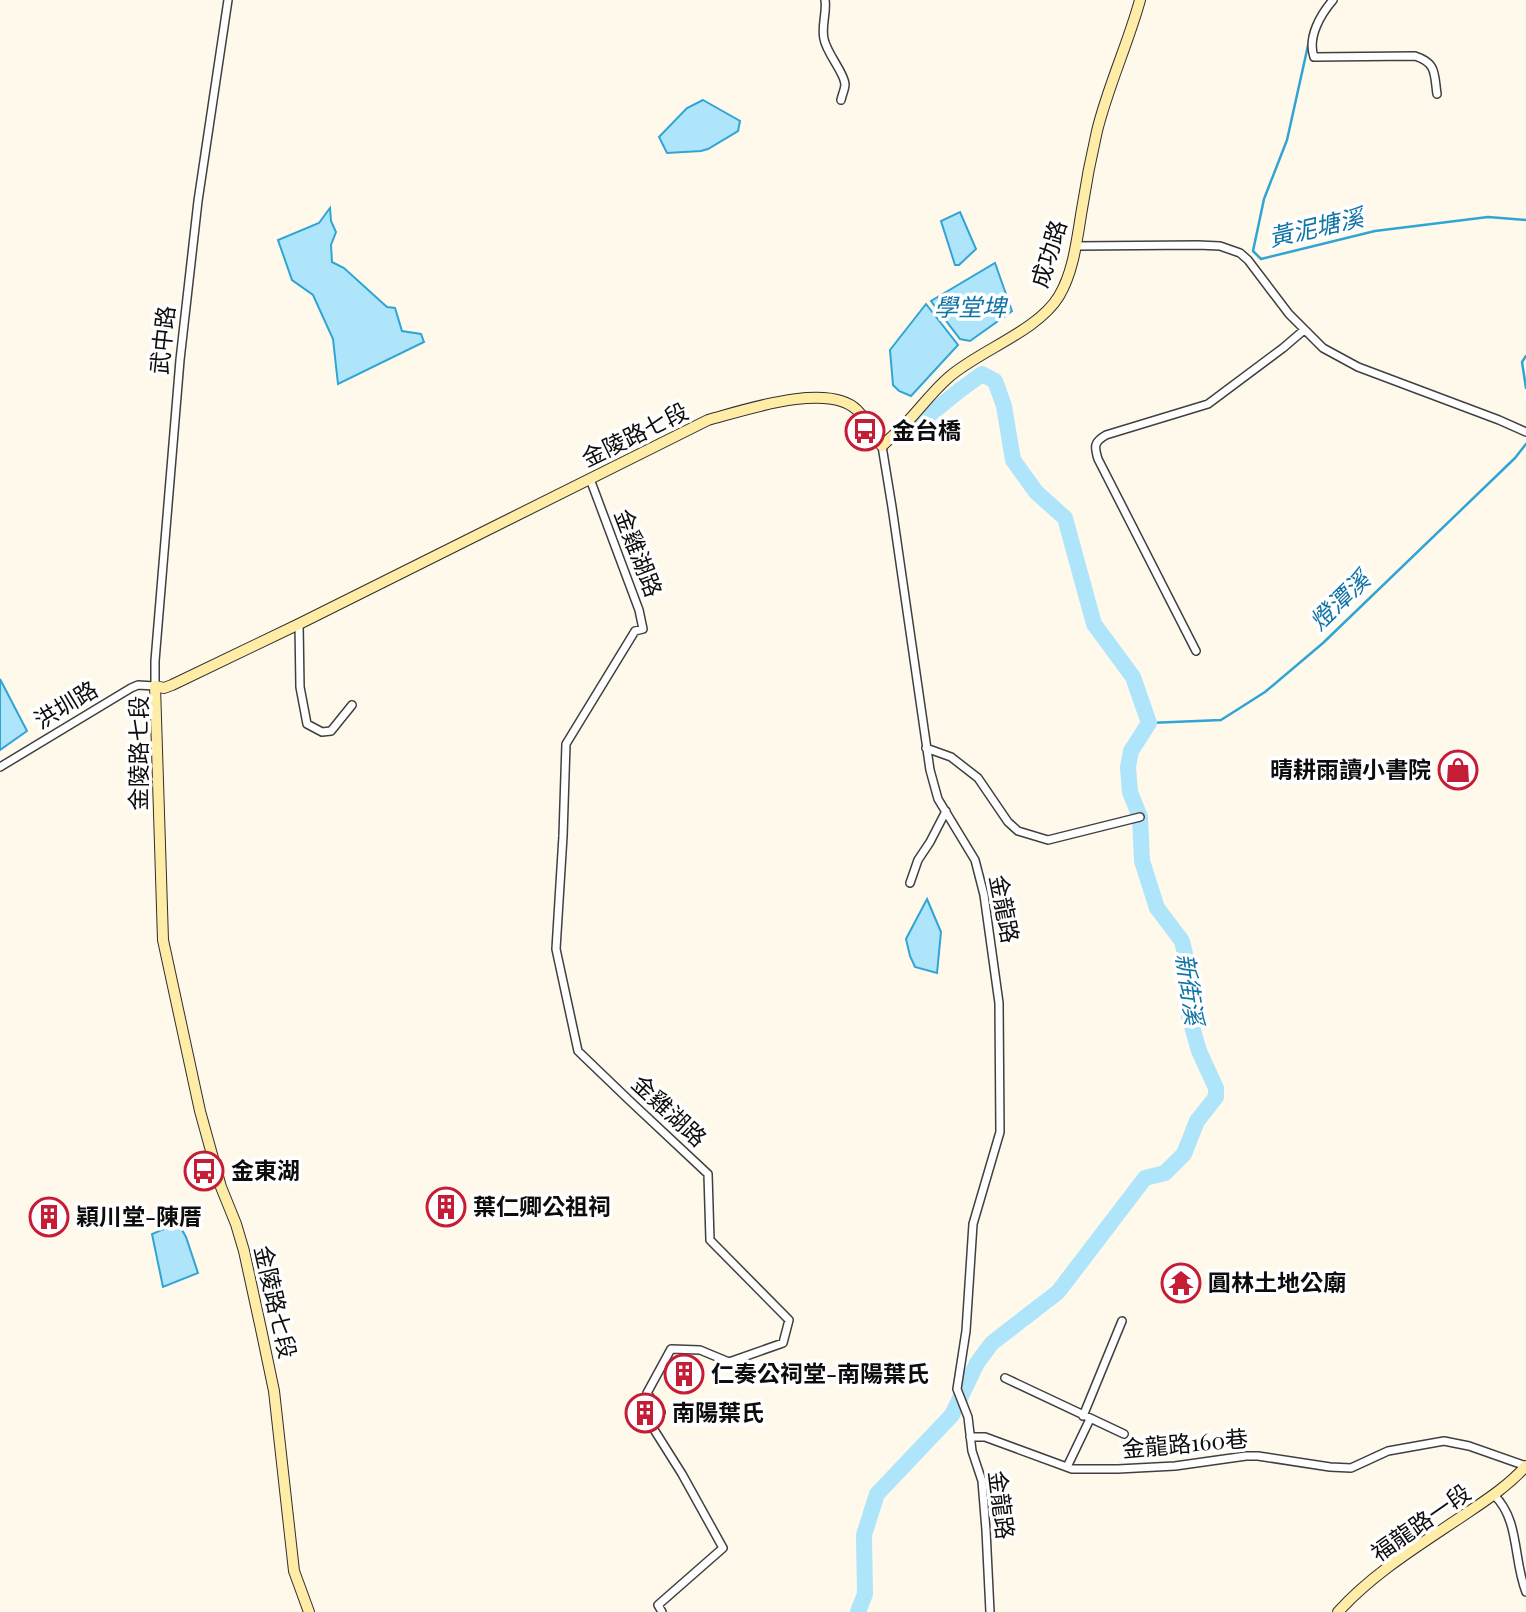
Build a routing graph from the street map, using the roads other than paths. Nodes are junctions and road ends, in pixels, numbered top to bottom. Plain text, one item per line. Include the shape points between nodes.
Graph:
1 (228, 0) edge
2 (825, 0) edge
3 (1140, 0) edge
4 (1333, 0) edge
5 (1437, 94) dead end
6 (841, 100) dead end
7 (1076, 246) junction
8 (1304, 330) junction
9 (1526, 432) edge
10 (882, 446) junction
11 (590, 479) junction
12 (299, 624) junction
13 (1196, 651) dead end
14 (155, 686) junction
15 (352, 705) dead end
16 (926, 748) junction
17 (0, 768) edge
18 (946, 811) junction
19 (1140, 817) dead end
20 (910, 883) dead end
21 (1122, 1321) dead end
22 (1005, 1378) dead end
23 (1086, 1417) junction
24 (1124, 1434) dead end
25 (970, 1437) junction
26 (1526, 1466) edge
27 (1067, 1468) junction
28 (1494, 1495) junction
29 (1526, 1592) edge
30 (309, 1612) edge
31 (662, 1612) edge
32 (990, 1612) edge
33 (1338, 1612) edge

1 - 14 street, 武中路 via 181,346
2 - 6 street via 823,37 845,83
3 - 7 street, 成功路 via 1098,128
4 - 5 street via 1318,21 1314,57 1415,56 1429,61
7 - 8 street via 1198,245 1240,253
7 - 10 street, 成功路 via 1066,281 1050,308 949,377
8 - 9 street via 1323,348 1358,367
8 - 13 street via 1208,404 1106,435 1096,444 1098,459
10 - 11 street, 金陵路七段 via 855,408 828,398 802,398 708,419
10 - 16 street, 金龍路
11 - 12 street, 金陵路七段
11 - 31 street, 金雞湖路 via 643,629 635,631 566,744 556,949 578,1051 708,1174 710,1240 789,1320 783,1343 729,1362 700,1350 671,1349 647,1394 661,1412 653,1428 723,1548 658,1605
12 - 14 street, 金陵路七段 via 172,685
12 - 15 street via 300,687 307,724 331,731
14 - 17 street, 洪圳路 via 131,688
14 - 30 street, 金陵路七段 via 163,940 200,1111 244,1251 261,1329 274,1391 294,1571
16 - 18 street, 金龍路 via 938,799
16 - 19 street via 951,757 978,778 1018,831 1048,840
18 - 20 street
18 - 25 street, 金龍路 via 975,860 999,1003 1000,1132 973,1224 957,1389 968,1416
21 - 23 street
22 - 23 street
23 - 24 street
23 - 27 street
25 - 27 street, 金龍路160巷 via 985,1437
25 - 32 street, 金龍路 via 982,1481
26 - 27 street, 金龍路160巷 via 1444,1441 1388,1451 1351,1468 1258,1456 1175,1466
26 - 28 street, 福龍路一段
28 - 29 street via 1504,1504 1514,1530
28 - 33 street, 福龍路一段 via 1403,1557

